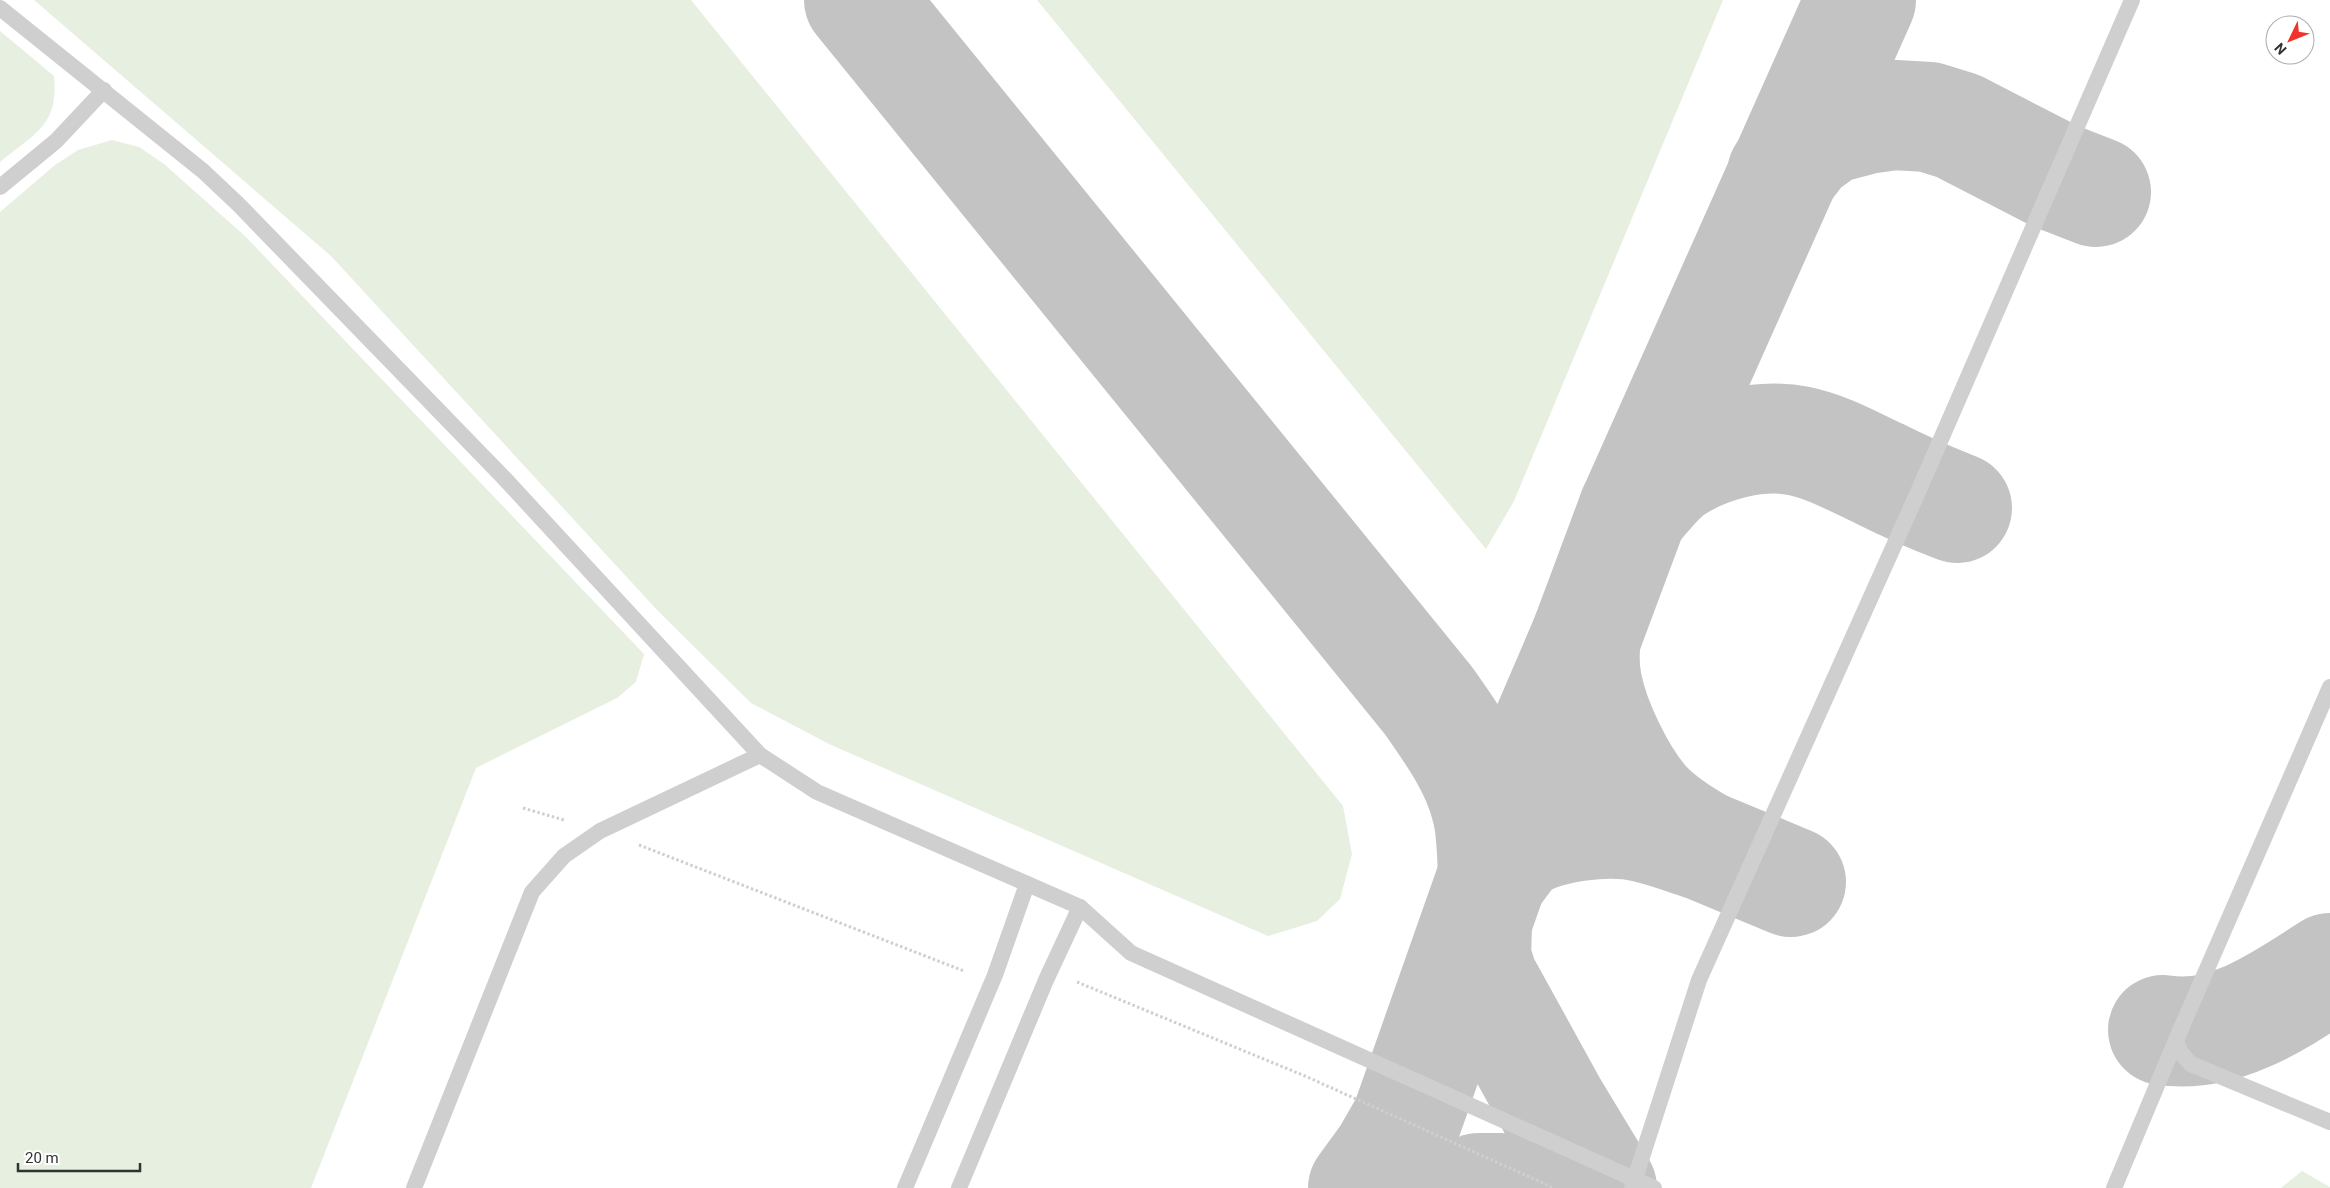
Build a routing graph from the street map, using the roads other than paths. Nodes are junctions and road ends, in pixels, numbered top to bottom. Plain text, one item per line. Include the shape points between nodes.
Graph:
1 (2132, 0) edge
2 (0, 8) edge
3 (104, 90) junction
4 (0, 187) edge
5 (2330, 687) edge
6 (760, 755) junction
7 (1027, 884) junction
8 (1080, 907) junction
9 (2176, 1040) junction
10 (2330, 1122) edge
11 (1634, 1184) edge
12 (414, 1188) edge
13 (905, 1188) edge
14 (959, 1188) edge
15 (1654, 1188) edge
16 (2114, 1188) edge

1 - 11 lane via 1914,502 1699,980
2 - 3 lane
3 - 4 lane via 56,141
3 - 6 lane via 204,171 238,204 504,478
5 - 9 lane
6 - 7 lane via 817,792
6 - 12 lane via 600,830 564,856 532,892
7 - 8 lane
7 - 13 lane via 995,976
8 - 11 lane via 1131,953
8 - 14 lane
9 - 10 lane via 2180,1052 2191,1064
9 - 16 lane
11 - 15 lane

